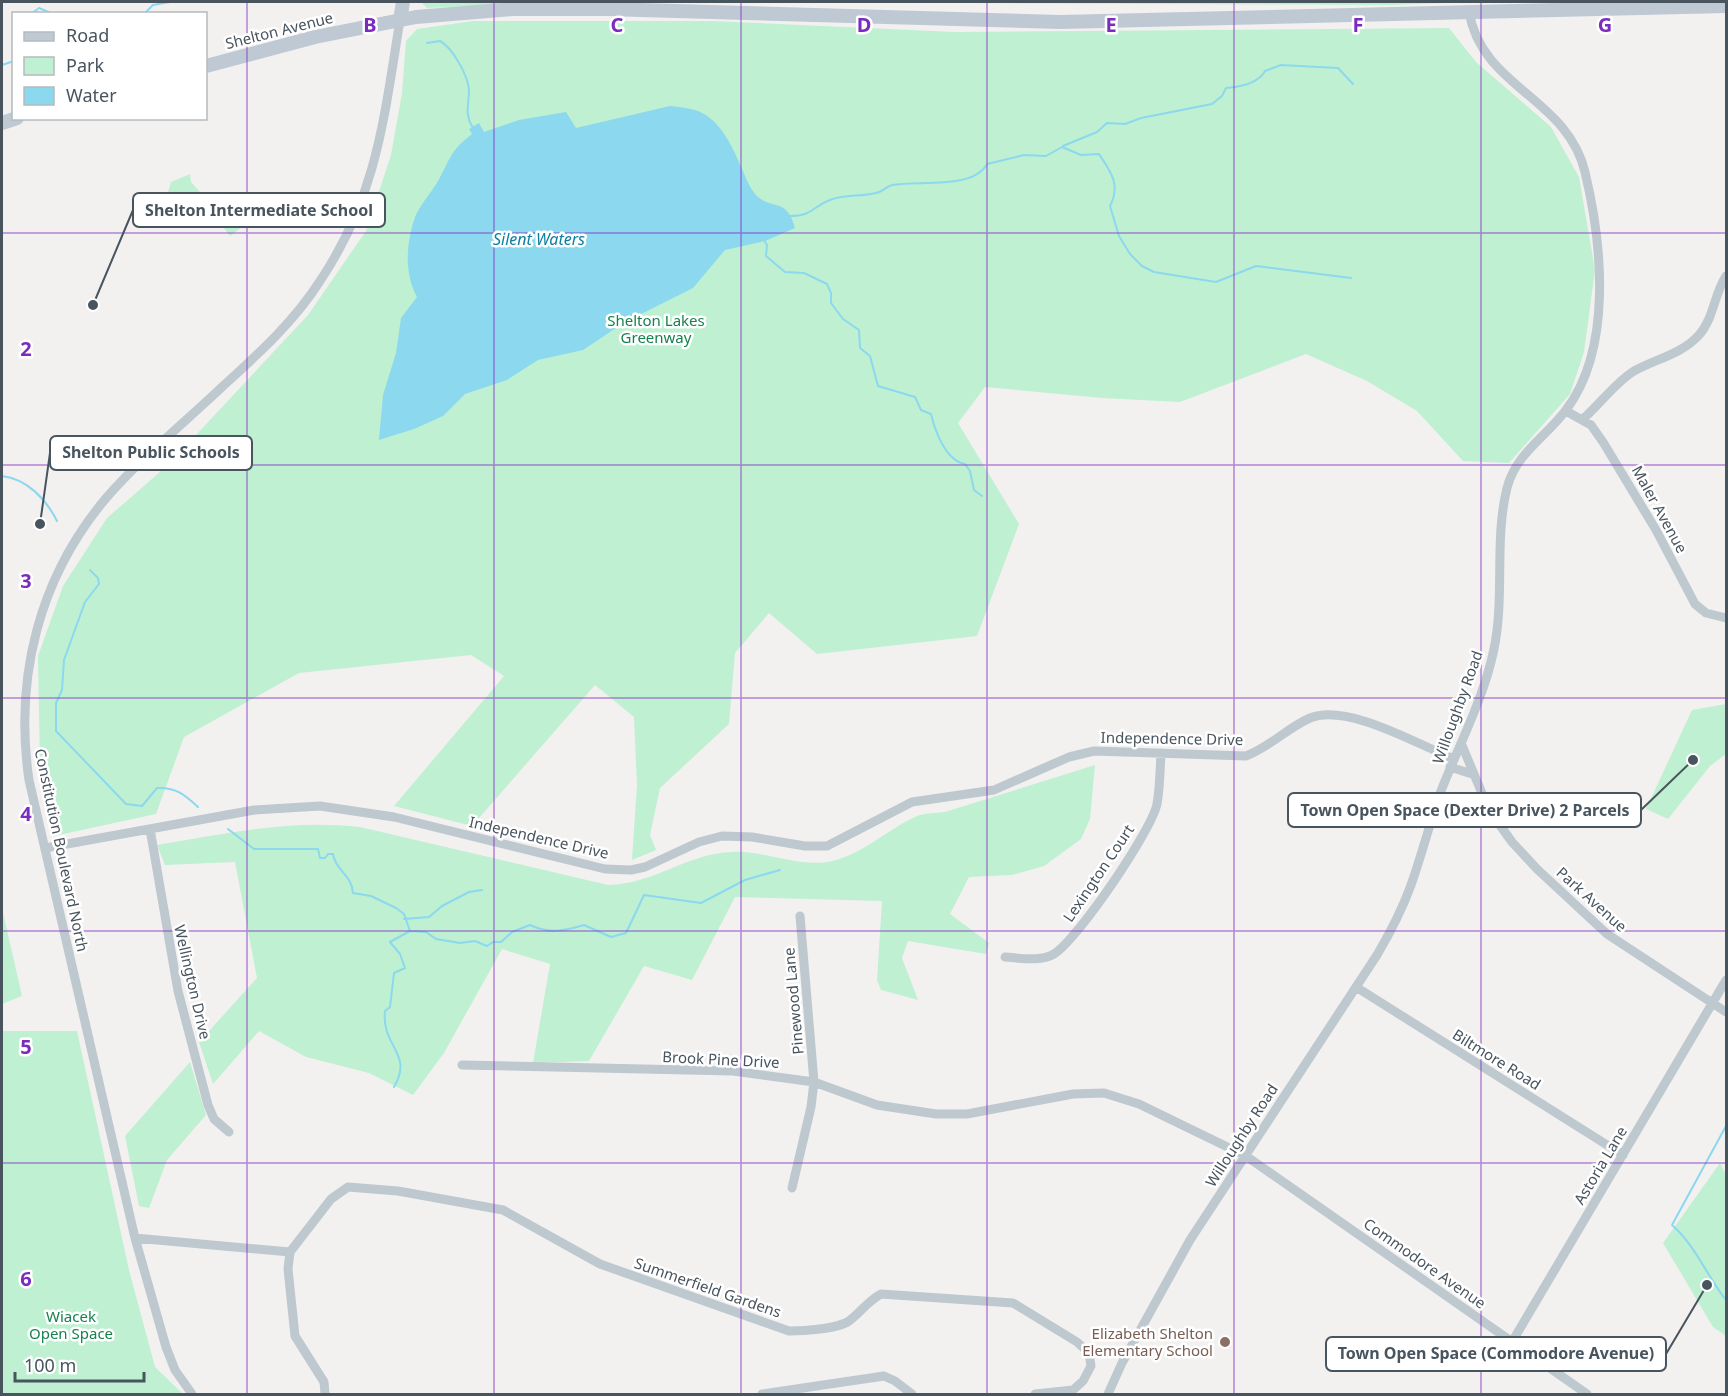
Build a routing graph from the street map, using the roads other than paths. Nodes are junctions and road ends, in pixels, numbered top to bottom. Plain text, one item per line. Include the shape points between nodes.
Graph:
1 (404, 2) edge
2 (1726, 6) edge
3 (1469, 12) junction
4 (400, 20) junction
5 (207, 66) edge
6 (1726, 276) edge
7 (1566, 411) junction
8 (1583, 419) junction
9 (1726, 618) edge
10 (1461, 742) junction
11 (1161, 753) junction
12 (1452, 763) junction
13 (1472, 774) junction
14 (150, 829) junction
15 (45, 848) junction
16 (800, 916) dead end
17 (1005, 957) dead end
18 (1726, 980) edge
19 (1356, 987) junction
20 (1713, 1004) junction
21 (1726, 1012) edge
22 (462, 1065) dead end
23 (814, 1082) junction
24 (229, 1132) dead end
25 (1623, 1155) junction
26 (1246, 1156) junction
27 (792, 1188) dead end
28 (135, 1238) junction
29 (290, 1252) junction
30 (1512, 1342) junction
31 (192, 1395) edge
32 (325, 1395) edge
33 (762, 1395) edge
34 (912, 1395) edge
35 (1035, 1395) edge
36 (1108, 1395) edge
37 (1587, 1395) edge

1 - 4 main road
2 - 3 main road, Shelton Avenue
3 - 4 main road, Shelton Avenue via 1060,22 567,8
3 - 7 street, Willoughby Road via 1485,54 1561,126 1585,171 1598,246 1600,296 1587,366
4 - 5 main road, Shelton Avenue via 315,37
4 - 15 street, Constitution Boulevard North via 374,167 347,238 330,266 285,325 108,496 77,537 49,591 33,641 23,705 29,780
6 - 8 street via 1707,324 1693,341 1632,372
7 - 8 street, Maler Avenue
7 - 10 street, Willoughby Road via 1525,453 1508,486 1494,650
8 - 9 street, Maler Avenue via 1620,468 1695,604 1706,613
10 - 12 street, Willoughby Road
10 - 13 street, Park Avenue
11 - 12 street, Independence Drive via 1246,756 1310,718 1331,714 1354,718
11 - 14 street, Independence Drive via 1110,750 1069,756 994,790 912,802 827,846 722,836 631,870 605,868 394,817 330,807 254,810
11 - 17 street, Lexington Court via 1157,805 1088,920 1053,954 1035,960
12 - 13 street
12 - 19 street, Willoughby Road via 1401,911
13 - 20 street, Park Avenue via 1502,829 1587,918
14 - 15 street, Independence Drive
14 - 24 street, Wellington Drive via 180,1001 208,1105 214,1119
15 - 28 street, Constitution Boulevard North
16 - 23 street, Pinewood Lane
18 - 20 street, Astoria Lane
19 - 25 street, Biltmore Road
19 - 26 street, Willoughby Road
20 - 21 street, Park Avenue
20 - 25 street, Astoria Lane
22 - 23 street, Brook Pine Drive via 733,1071
23 - 26 street, Brook Pine Drive via 877,1105 936,1114 967,1114 1073,1094 1104,1093 1139,1104
23 - 27 street, Pinewood Lane
25 - 30 street, Astoria Lane
26 - 30 street, Commodore Avenue
26 - 36 street, Willoughby Road via 1191,1240
28 - 29 street
28 - 31 street, Constitution Boulevard North via 166,1347 175,1370
29 - 32 street via 288,1269 295,1336 324,1382
29 - 35 street, Summerfield Gardens via 331,1199 348,1187 398,1191 503,1210 600,1264 789,1331 847,1322 869,1300 882,1294 1013,1303 1089,1353 1091,1366 1073,1390
30 - 37 street, Commodore Avenue
33 - 34 street via 884,1376

